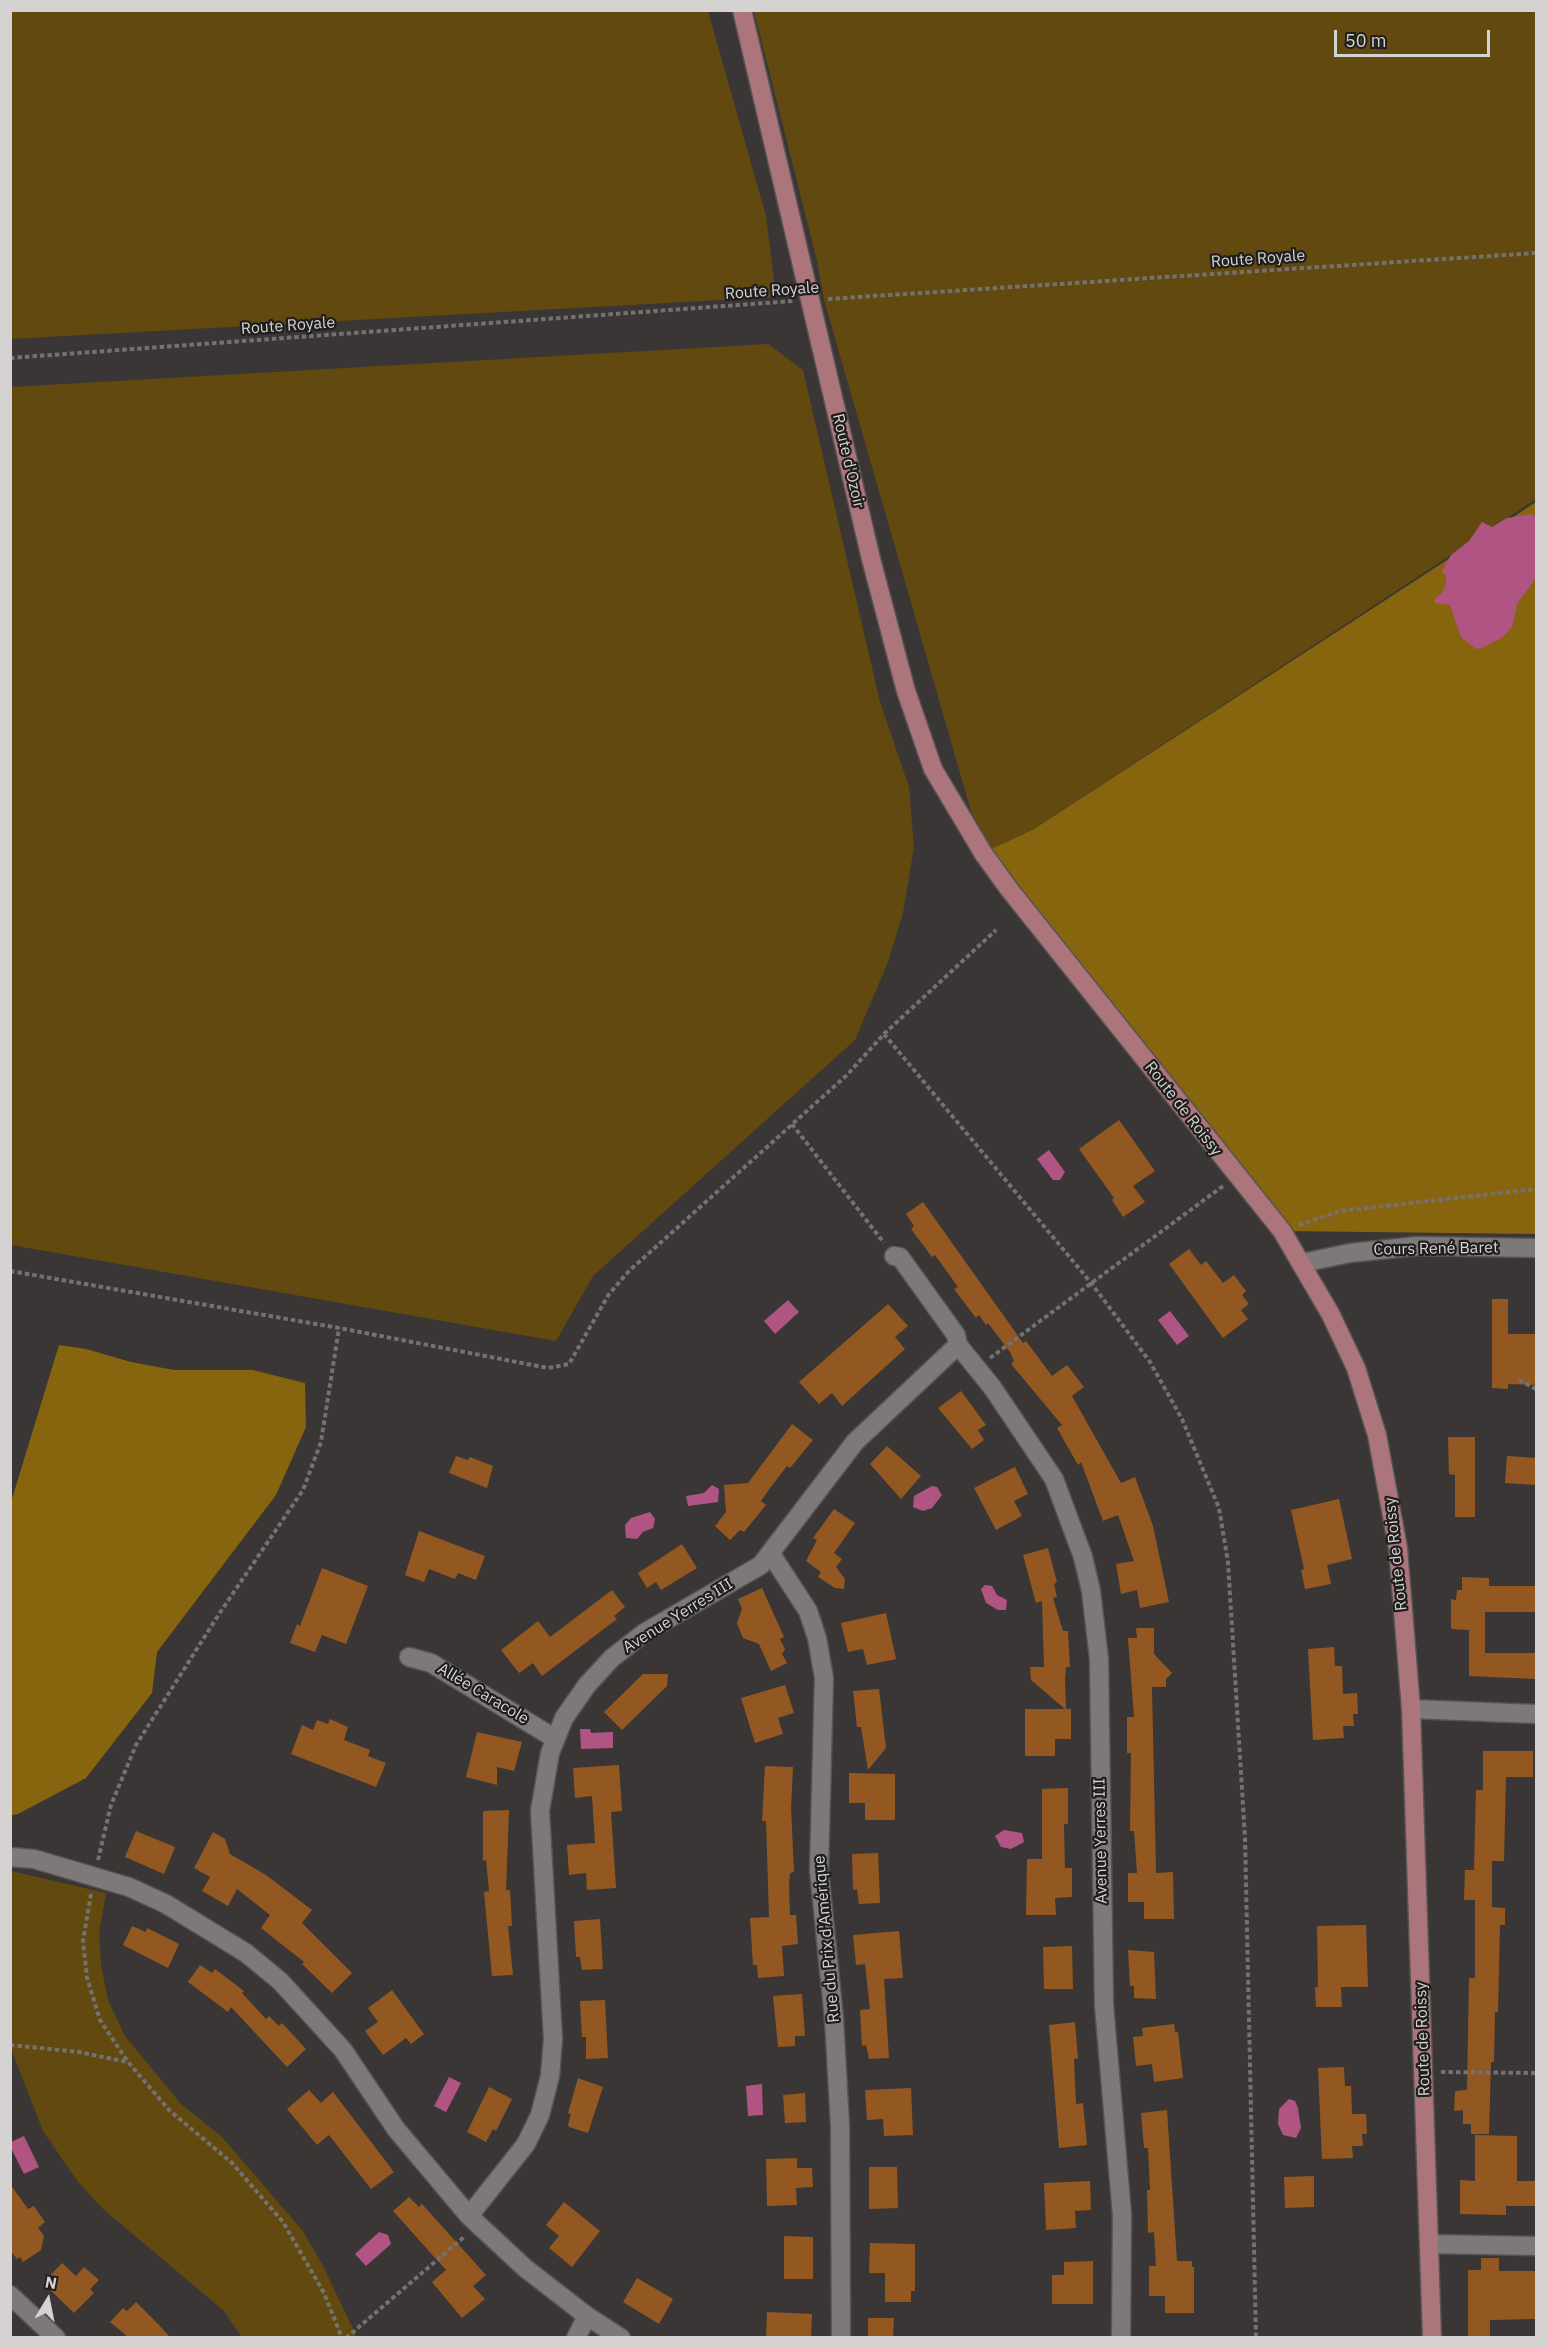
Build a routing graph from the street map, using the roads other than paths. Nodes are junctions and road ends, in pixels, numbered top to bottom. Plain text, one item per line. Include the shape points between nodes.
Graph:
1 (742, 10) edge
2 (1009, 889) joint
3 (1536, 1248) edge
4 (894, 1256) road end
5 (1302, 1263) junction
6 (958, 1345) junction
7 (771, 1554) junction
8 (409, 1657) dead end
9 (1411, 1710) junction
10 (1536, 1714) edge
11 (554, 1738) junction
12 (10, 1857) edge
13 (474, 2220) junction
14 (1430, 2244) junction
15 (1536, 2246) edge
16 (10, 2295) edge
17 (587, 2316) junction
18 (56, 2337) edge
19 (576, 2337) edge
20 (621, 2337) edge
21 (841, 2337) edge
22 (1121, 2337) edge
23 (1432, 2337) edge

1 - 2 main road, Route d'Ozoir via 871,559 906,691 933,769
2 - 5 main road, Route de Roissy via 1282,1231
3 - 5 street, Cours René Baret via 1417,1246
4 - 6 street, Avenue Yerres III via 900,1257 950,1326
5 - 9 main road, Route de Roissy via 1356,1368 1377,1435 1398,1548
6 - 7 street, Avenue Yerres III via 855,1442
6 - 22 street, Avenue Yerres III via 978,1367 1054,1479 1065,1500 1091,1591 1099,1659 1104,2005 1122,2215
7 - 11 street, Avenue Yerres III via 761,1565 644,1633 612,1658 587,1685
7 - 21 street, Rue du Prix d'Amérique via 808,1611 824,1678 819,1870 840,2125
8 - 11 street, Allée Caracole via 431,1663
9 - 10 street
9 - 14 main road, Route de Roissy
11 - 13 street, Avenue Yerres III via 540,1811 553,2038 550,2076 540,2115 526,2144
12 - 13 street via 34,1859 129,1887 166,1904 246,1953 280,1981 330,2035 396,2129
13 - 17 street via 525,2268
14 - 15 street
14 - 23 main road, Route de Roissy
16 - 18 street
17 - 19 street
17 - 20 street

